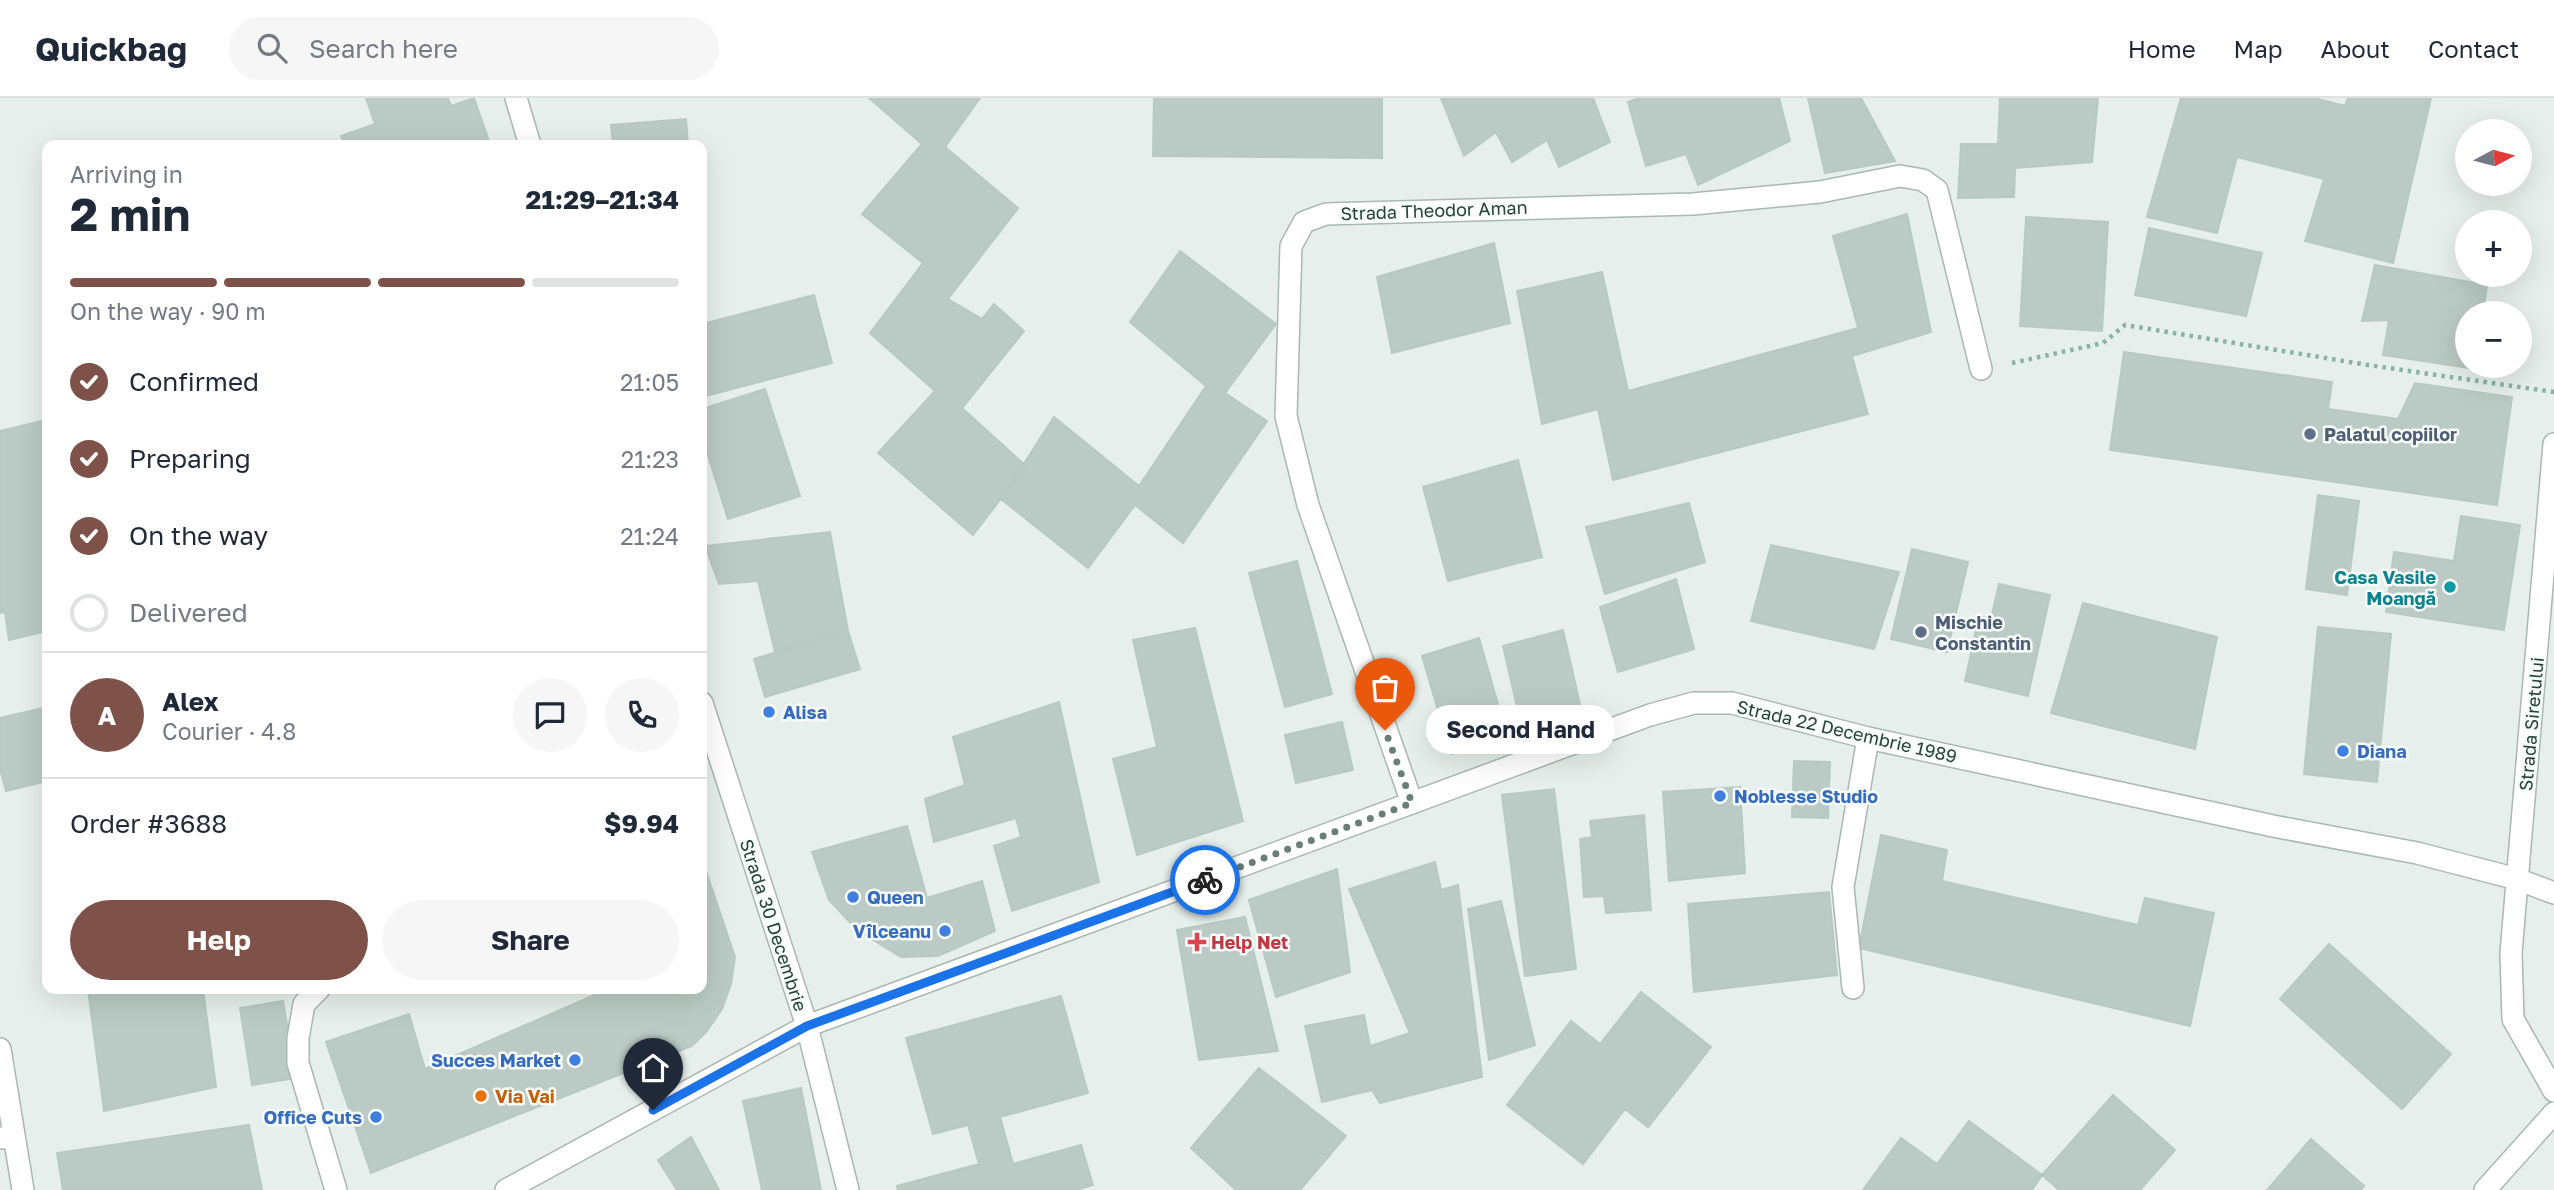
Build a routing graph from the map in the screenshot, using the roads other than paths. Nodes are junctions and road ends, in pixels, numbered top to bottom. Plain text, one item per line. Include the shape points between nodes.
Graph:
1 (516, 98) edge
2 (529, 140) edge
3 (1981, 369) road end
4 (2554, 444) edge
5 (707, 718) edge
6 (1868, 738) junction
7 (1412, 803) junction
8 (2517, 879) junction
9 (2554, 892) edge
10 (1853, 988) dead end
11 (314, 994) edge
12 (807, 1026) junction
13 (0, 1049) edge
14 (2554, 1091) edge
15 (2554, 1113) edge
16 (7, 1137) edge
17 (23, 1190) edge
18 (336, 1190) edge
19 (506, 1190) edge
20 (848, 1190) edge
21 (2485, 1190) edge

1 - 2 street
3 - 7 street, Strada Theodor Aman via 1937,190 1923,180 1900,176 1820,192 1693,204 1326,214 1304,222 1291,246 1286,416 1308,505
4 - 8 street, Strada Siretului
5 - 12 street, Strada 30 Decembrie
6 - 7 street, Strada 22 Decembrie 1989 via 1732,703 1694,703
6 - 8 street, Strada 22 Decembrie 1989 via 2417,853
6 - 10 street via 1843,887
7 - 12 street, Strada 22 Decembrie 1989
8 - 9 street, Strada 22 Decembrie 1989
8 - 14 street via 2512,1020
11 - 18 street via 304,1004 298,1063
12 - 19 street, Strada 22 Decembrie 1989
12 - 20 street, Strada 30 Decembrie
13 - 16 street
15 - 21 street
16 - 17 street

